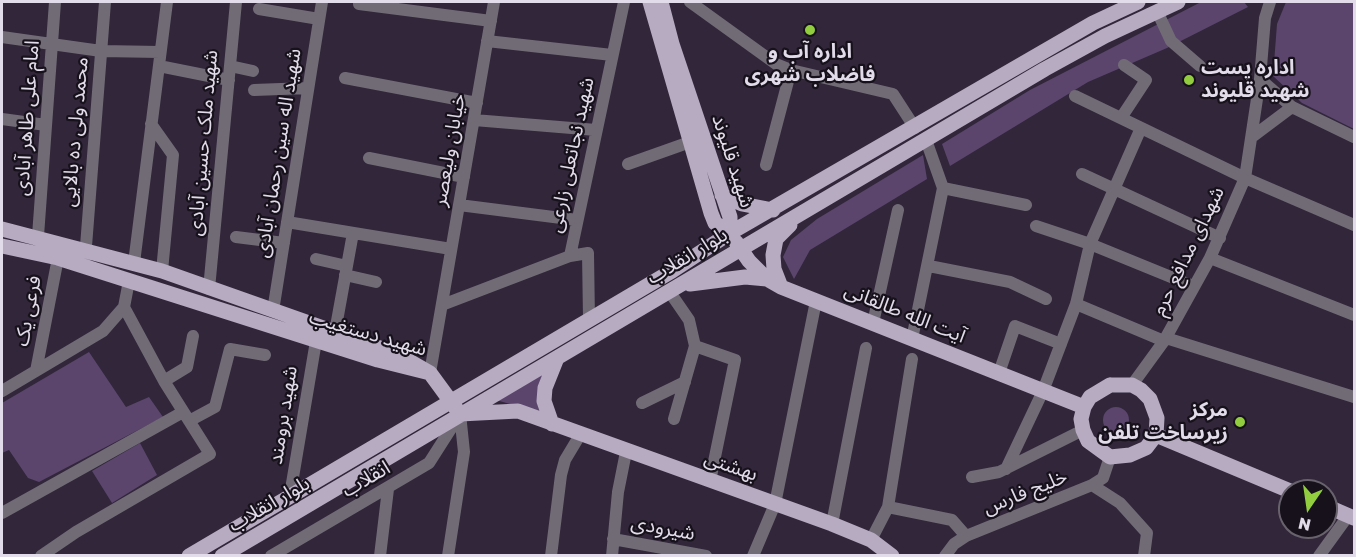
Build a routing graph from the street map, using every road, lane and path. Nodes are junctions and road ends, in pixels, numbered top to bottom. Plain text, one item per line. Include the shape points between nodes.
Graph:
1 (55, 2) edge
2 (105, 2) edge
3 (167, 2) edge
4 (236, 2) edge
5 (322, 2) edge
6 (494, 2) edge
7 (624, 2) edge
8 (650, 2) edge
9 (661, 2) edge
10 (690, 2) edge
11 (1138, 2) edge
12 (1178, 2) edge
13 (1262, 2) edge
14 (1270, 2) edge
15 (359, 4) dead end
16 (259, 9) dead end
17 (1157, 11) junction
18 (1266, 18) junction
19 (319, 19) junction
20 (491, 21) junction
21 (2, 37) edge
22 (487, 41) junction
23 (52, 43) junction
24 (101, 51) junction
25 (160, 52) junction
26 (612, 55) junction
27 (1124, 65) dead end
28 (159, 66) junction
29 (230, 66) junction
30 (1200, 66) dead end
31 (791, 70) junction
32 (253, 71) dead end
33 (345, 78) dead end
34 (229, 80) junction
35 (1260, 80) junction
36 (308, 88) junction
37 (254, 90) dead end
38 (1075, 96) dead end
39 (477, 103) junction
40 (1292, 107) junction
41 (1121, 118) junction
42 (2, 119) edge
43 (474, 120) junction
44 (151, 124) junction
45 (46, 125) junction
46 (915, 128) junction
47 (1141, 128) junction
48 (596, 130) junction
49 (1252, 137) junction
50 (1354, 137) edge
51 (926, 140) junction
52 (690, 142) junction
53 (369, 158) dead end
54 (628, 164) dead end
55 (766, 165) dead end
56 (1082, 174) dead end
57 (464, 177) junction
58 (1245, 178) junction
59 (1114, 187) junction
60 (943, 188) junction
61 (722, 195) junction
62 (1026, 205) dead end
63 (459, 206) junction
64 (773, 210) junction
65 (898, 210) dead end
66 (801, 213) junction
67 (577, 220) junction
68 (287, 222) junction
69 (1354, 225) edge
70 (1036, 226) dead end
71 (2, 229) edge
72 (353, 233) junction
73 (730, 233) junction
74 (38, 236) junction
75 (236, 237) dead end
76 (1220, 238) junction
77 (284, 243) junction
78 (1090, 244) junction
79 (2, 246) edge
80 (741, 248) junction
81 (451, 249) junction
82 (60, 251) junction
83 (570, 256) junction
84 (85, 258) junction
85 (1210, 258) junction
86 (316, 259) dead end
87 (134, 263) junction
88 (929, 266) junction
89 (162, 271) junction
90 (346, 271) junction
91 (767, 279) junction
92 (129, 280) junction
93 (376, 282) dead end
94 (1193, 286) junction
95 (781, 287) junction
96 (209, 289) junction
97 (672, 289) junction
98 (1046, 298) dead end
99 (816, 301) junction
100 (1076, 304) junction
101 (442, 305) junction
102 (124, 307) junction
103 (273, 311) junction
104 (1354, 315) edge
105 (589, 320) junction
106 (873, 324) junction
107 (334, 332) junction
108 (193, 336) dead end
109 (912, 339) junction
110 (1165, 340) junction
111 (316, 341) junction
112 (1061, 344) junction
113 (695, 346) junction
114 (866, 348) dead end
115 (265, 355) dead end
116 (557, 358) junction
117 (912, 358) dead end
118 (36, 371) junction
119 (430, 373) junction
120 (999, 374) junction
121 (164, 381) junction
122 (685, 382) junction
123 (1132, 385) junction
124 (2, 391) edge
125 (1043, 391) junction
126 (1354, 397) edge
127 (451, 400) junction
128 (642, 403) dead end
129 (1084, 407) junction
130 (460, 414) junction
131 (186, 416) junction
132 (674, 420) dead end
133 (552, 424) junction
134 (1083, 430) junction
135 (580, 435) junction
136 (1156, 435) junction
137 (626, 452) junction
138 (1110, 457) junction
139 (1006, 469) junction
140 (972, 477) dead end
141 (710, 481) junction
142 (1092, 485) junction
143 (1278, 486) edge
144 (388, 489) junction
145 (290, 495) junction
146 (775, 504) junction
147 (888, 507) junction
148 (2, 511) edge
149 (1351, 517) edge
150 (832, 524) junction
151 (966, 536) junction
152 (613, 539) junction
153 (871, 540) junction
154 (41, 555) edge
155 (189, 555) edge
156 (222, 555) edge
157 (271, 555) edge
158 (380, 555) edge
159 (448, 555) edge
160 (551, 555) edge
161 (612, 555) edge
162 (706, 555) edge
163 (753, 555) edge
164 (892, 555) edge
165 (945, 555) edge
166 (1144, 555) edge
167 (1319, 555) edge

1 - 23 street, امام علی طاهر آبادی
2 - 24 street, محمد ولی ده بالایی
3 - 25 street
4 - 29 street, شهید ملک حسین آبادی
5 - 19 street, شهید اله سین رحمان آبادی
6 - 20 street, خیابان ولیعصر
7 - 26 street, شهید نجاتعلی زارعی
8 - 52 main road, شهید قلیوند
9 - 61 main road, شهید قلیوند
10 - 31 street via 768,59
11 - 46 main road, بلوار انقلاب via 1093,23
12 - 17 main road, بلوار انقلاب
13 - 18 street
14 - 18 street
15 - 20 street
16 - 19 street
17 - 30 street via 1171,41
17 - 51 main road, بلوار انقلاب via 1055,63
18 - 35 street, شهدای مدافع حرم
19 - 36 street, شهید اله سین رحمان آبادی
20 - 22 street, خیابان ولیعصر
21 - 23 street
22 - 26 street
22 - 39 street, خیابان ولیعصر
23 - 24 street
23 - 45 street, امام علی طاهر آبادی
24 - 25 street
24 - 84 street, محمد ولی ده بالایی
25 - 28 street
26 - 48 street, شهید نجاتعلی زارعی
27 - 41 street via 1146,80
28 - 34 street
28 - 44 street
29 - 32 street
29 - 34 street, شهید ملک حسین آبادی
31 - 46 street via 893,94
31 - 55 street
33 - 39 street
34 - 96 street, شهید ملک حسین آبادی
35 - 40 street
35 - 49 street, شهدای مدافع حرم
36 - 37 street
36 - 68 street, شهید اله سین رحمان آبادی
38 - 41 street
39 - 43 street, خیابان ولیعصر
40 - 49 street
40 - 50 street
41 - 47 street
42 - 45 street
43 - 48 street
43 - 57 street, خیابان ولیعصر
44 - 87 street
44 - 89 street via 173,154
45 - 74 street, امام علی طاهر آبادی
46 - 64 main road, بلوار انقلاب
47 - 58 street
47 - 59 street
48 - 67 street, شهید نجاتعلی زارعی
49 - 58 street, شهدای مدافع حرم
51 - 60 street
51 - 66 main road, بلوار انقلاب
52 - 54 street
52 - 73 main road, شهید قلیوند via 715,223
53 - 57 street
56 - 59 street
57 - 63 street, خیابان ولیعصر
58 - 69 street
58 - 76 street, شهدای مدافع حرم
59 - 76 street
59 - 78 street
60 - 62 street
60 - 88 street
61 - 64 main road
61 - 73 main road, شهید قلیوند via 730,217
63 - 67 street
63 - 81 street, خیابان ولیعصر
64 - 73 main road, بلوار انقلاب
65 - 106 street
66 - 80 main road, بلوار انقلاب
66 - 95 main road via 777,239 774,269
67 - 83 street, شهید نجاتعلی زارعی
68 - 72 street
68 - 77 street, شهید اله سین رحمان آبادی
70 - 78 street
71 - 74 main road, شهید دستغیب
72 - 81 street
72 - 90 street
73 - 80 main road, آیت الله طالقانی
73 - 105 main road, بلوار انقلاب
74 - 82 main road, شهید دستغیب
75 - 77 street
76 - 85 street, شهدای مدافع حرم
77 - 103 street, شهید اله سین رحمان آبادی
78 - 94 street
78 - 100 street
79 - 82 main road, شهید دستغیب
80 - 91 main road, آیت الله طالقانی
80 - 97 main road, بلوار انقلاب
81 - 101 street, خیابان ولیعصر
82 - 84 main road, شهید دستغیب
82 - 118 street, فرعی یک
83 - 101 street, شهید نجاتعلی زارعی
83 - 105 street via 588,253
84 - 87 main road, شهید دستغیب
84 - 92 main road, شهید دستغیب
85 - 94 street, شهدای مدافع حرم
85 - 104 street
86 - 90 street
87 - 89 main road, شهید دستغیب
87 - 92 main road
88 - 98 street via 1010,282
88 - 109 street
89 - 96 main road, شهید دستغیب
90 - 93 street
90 - 107 street
91 - 95 main road, آیت الله طالقانی
91 - 97 main road via 707,280
92 - 102 street
92 - 111 main road, شهید دستغیب
94 - 110 street, شهدای مدافع حرم
95 - 99 main road, آیت الله طالقانی
96 - 103 main road, شهید دستغیب
97 - 113 street via 689,320
97 - 116 main road, بلوار انقلاب
99 - 106 main road, آیت الله طالقانی
99 - 146 street
100 - 110 street
100 - 112 street
101 - 119 street
102 - 118 street via 103,332
102 - 121 street
103 - 107 main road, شهید دستغیب
105 - 127 main road, بلوار انقلاب
106 - 109 main road, آیت الله طالقانی
107 - 119 main road, شهید دستغیب via 397,354
108 - 121 street via 187,367
109 - 120 main road, آیت الله طالقانی
110 - 123 street, شهدای مدافع حرم
110 - 126 street
111 - 119 main road, شهید دستغیب
111 - 145 street, شهید برومند
112 - 120 street via 1015,326
112 - 125 street
113 - 122 street
113 - 141 street via 735,360
114 - 150 street
115 - 131 street via 230,349 215,407
116 - 130 main road, بلوار انقلاب
116 - 133 main road via 544,388
117 - 147 street
118 - 124 street
119 - 127 main road
120 - 125 main road, آیت الله طالقانی
121 - 131 street
122 - 128 street
122 - 132 street
123 - 129 main road via 1110,385
123 - 136 main road via 1150,399 1157,418
125 - 129 main road, آیت الله طالقانی
125 - 139 street
127 - 130 main road
127 - 145 main road, بلوار انقلاب
129 - 134 main road
130 - 133 main road, بهشتی via 518,411
130 - 144 street, انقلاب via 429,463
130 - 156 main road, بلوار انقلاب
130 - 159 street via 464,452
131 - 148 street
131 - 154 street via 210,454
133 - 135 main road, بهشتی
134 - 138 main road via 1088,441
134 - 139 street
135 - 137 main road, بهشتی
135 - 160 street via 561,475
136 - 138 main road via 1146,448
136 - 143 main road
137 - 141 main road, بهشتی
137 - 152 street
138 - 142 street, خلیج فارس via 1103,478
139 - 140 street
141 - 146 main road, بهشتی
142 - 151 street, خلیج فارس
142 - 166 street via 1120,503 1147,533
144 - 157 street, انقلاب
144 - 158 street
145 - 155 main road, بلوار انقلاب
146 - 150 main road, بهشتی
146 - 163 street
147 - 151 street via 952,520
147 - 153 street
149 - 167 street
150 - 153 main road, بهشتی
151 - 165 street, خلیج فارس
152 - 161 street
152 - 162 street, شیرودی
153 - 164 main road, بهشتی

